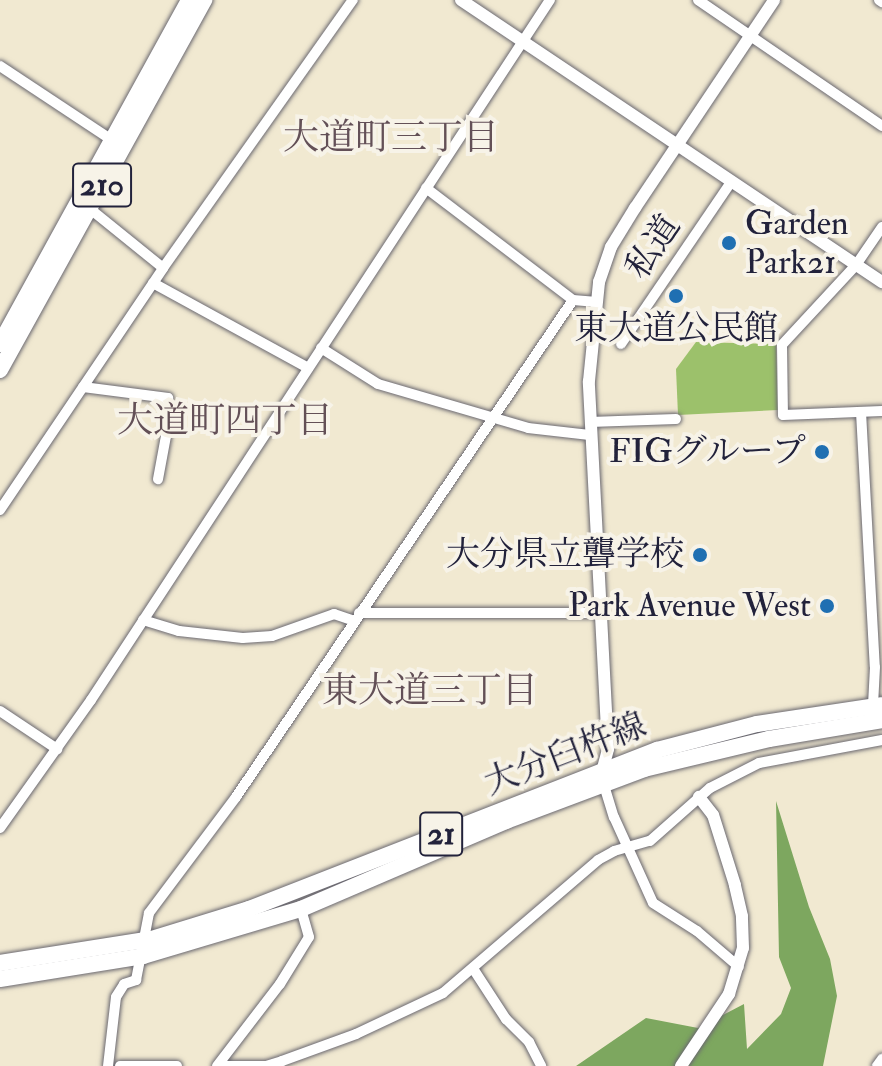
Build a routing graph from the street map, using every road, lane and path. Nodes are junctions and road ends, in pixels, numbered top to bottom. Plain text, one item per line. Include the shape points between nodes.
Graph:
1 (189, 0) edge
2 (204, 0) edge
3 (353, 0) edge
4 (461, 0) edge
5 (550, 0) edge
6 (698, 0) edge
7 (774, 0) edge
8 (750, 35) junction
9 (522, 42) junction
10 (0, 66) edge
11 (882, 126) edge
12 (112, 140) junction
13 (677, 146) junction
14 (731, 182) junction
15 (426, 188) junction
16 (89, 208) junction
17 (882, 227) edge
18 (856, 265) junction
19 (163, 268) junction
20 (882, 282) edge
21 (153, 283) junction
22 (573, 300) junction
23 (597, 302) junction
24 (0, 344) edge
25 (621, 344) dead end
26 (321, 348) junction
27 (308, 368) junction
28 (0, 370) edge
29 (83, 387) junction
30 (882, 411) edge
31 (861, 412) junction
32 (494, 419) junction
33 (676, 419) dead end
34 (590, 429) junction
35 (158, 479) dead end
36 (0, 510) edge
37 (603, 613) junction
38 (357, 617) junction
39 (143, 620) junction
40 (879, 710) edge
41 (0, 711) edge
42 (882, 740) edge
43 (57, 749) junction
44 (603, 776) junction
45 (699, 797) junction
46 (0, 828) edge
47 (627, 848) junction
48 (301, 909) junction
49 (142, 948) junction
50 (0, 963) edge
51 (739, 967) junction
52 (474, 970) junction
53 (0, 979) edge
54 (882, 1059) edge
55 (108, 1066) edge
56 (120, 1066) edge
57 (177, 1066) edge
58 (218, 1066) edge
59 (541, 1066) edge
60 (681, 1066) edge
61 (877, 1066) edge

1 - 12 main road, 210
2 - 16 main road, 210
3 - 19 street
4 - 9 street
5 - 9 street
6 - 8 street
7 - 8 street
8 - 11 street
8 - 13 street
9 - 13 street
9 - 15 street
10 - 12 street
12 - 24 main road, 210
13 - 14 street
13 - 23 street via 611,247
14 - 18 street
14 - 25 street, 私道
15 - 22 street
15 - 26 street
16 - 19 street
16 - 28 main road, 210
17 - 18 street
18 - 20 street
18 - 31 street via 782,345 783,415
19 - 21 street
21 - 27 street
21 - 29 street
22 - 23 street
22 - 32 street
23 - 34 street via 590,350
26 - 27 street
26 - 32 street via 378,384
27 - 39 street
29 - 35 street via 168,398
29 - 36 street
30 - 31 street
31 - 40 street
32 - 34 street via 528,428
32 - 38 street
33 - 34 street
34 - 37 street
37 - 38 street
37 - 44 street via 608,749
38 - 39 street via 334,614 272,636 243,638 179,631
38 - 49 street via 236,797 149,913
39 - 43 street
40 - 44 main road, 大分臼杵線 / 21
41 - 43 street
42 - 45 street via 768,759
43 - 46 street
44 - 47 street
44 - 48 main road, 大分臼杵線 / 21
44 - 49 main road, 大分臼杵線 / 21
45 - 47 street via 650,841
45 - 51 street via 713,815 741,907
47 - 51 street via 656,907 697,931
47 - 52 street via 598,860
48 - 49 main road, 大分臼杵線 / 21
48 - 58 street via 309,937
49 - 50 main road, 大分臼杵線 / 21
49 - 53 main road, 大分臼杵線 / 21
49 - 55 street via 136,980 124,984 116,997
51 - 60 street via 717,1015
52 - 58 street via 443,993 356,1034 266,1066
52 - 59 street
54 - 61 street
56 - 57 street

